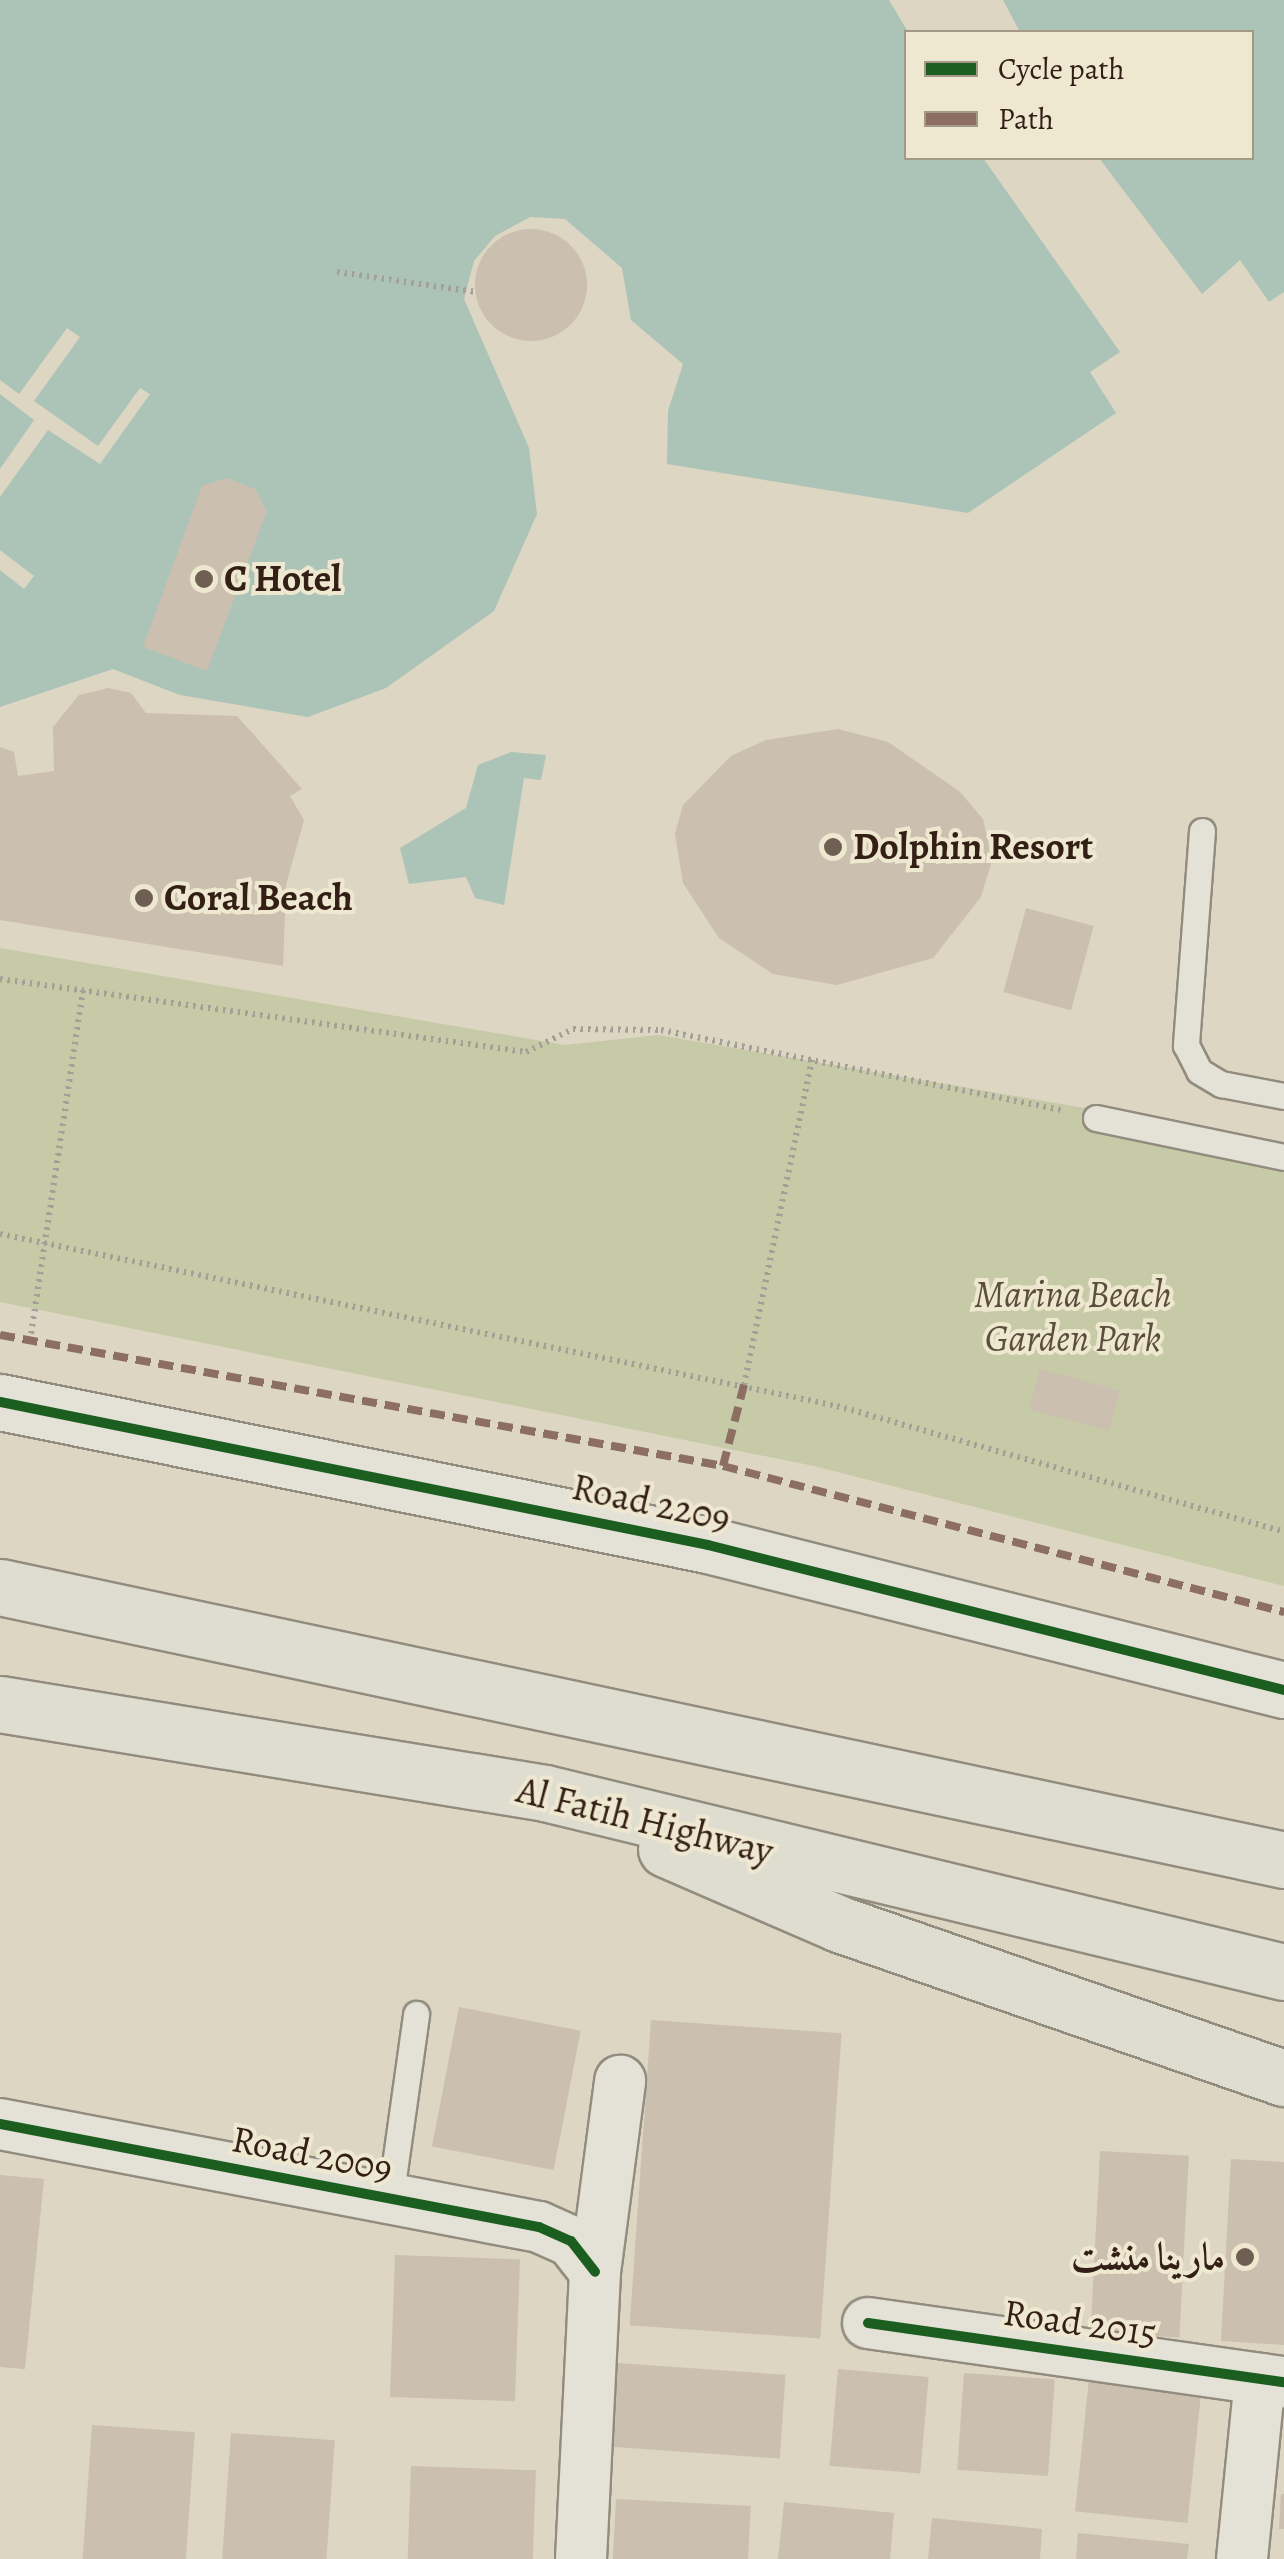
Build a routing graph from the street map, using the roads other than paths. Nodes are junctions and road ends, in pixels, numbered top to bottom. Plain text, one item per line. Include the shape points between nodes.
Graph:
1 (1202, 831) dead end
2 (1284, 1096) edge
3 (1096, 1118) road end
4 (1284, 1157) edge
5 (0, 1402) edge
6 (0, 1587) edge
7 (1284, 1690) edge
8 (0, 1704) edge
9 (545, 1793) junction
10 (1284, 1860) edge
11 (1284, 1972) edge
12 (416, 2014) dead end
13 (1284, 2078) edge
14 (620, 2081) dead end
15 (0, 2124) edge
16 (390, 2200) junction
17 (595, 2272) junction
18 (868, 2323) dead end
19 (1272, 2380) edge
20 (582, 2559) edge
21 (1242, 2559) edge

1 - 2 lane via 1186,1044 1199,1070 1221,1084
3 - 4 lane
5 - 7 street, Road 2209 via 708,1545
6 - 10 main road
8 - 9 main road, Al Fatih Highway
9 - 11 main road, Al Fatih Highway
9 - 13 main road via 839,1924
12 - 16 lane
14 - 17 street
15 - 16 street, Road 2009
16 - 17 street, Road 2009 via 539,2227 572,2241
17 - 20 street
18 - 19 street, Road 2015
19 - 21 street, Road 2015

